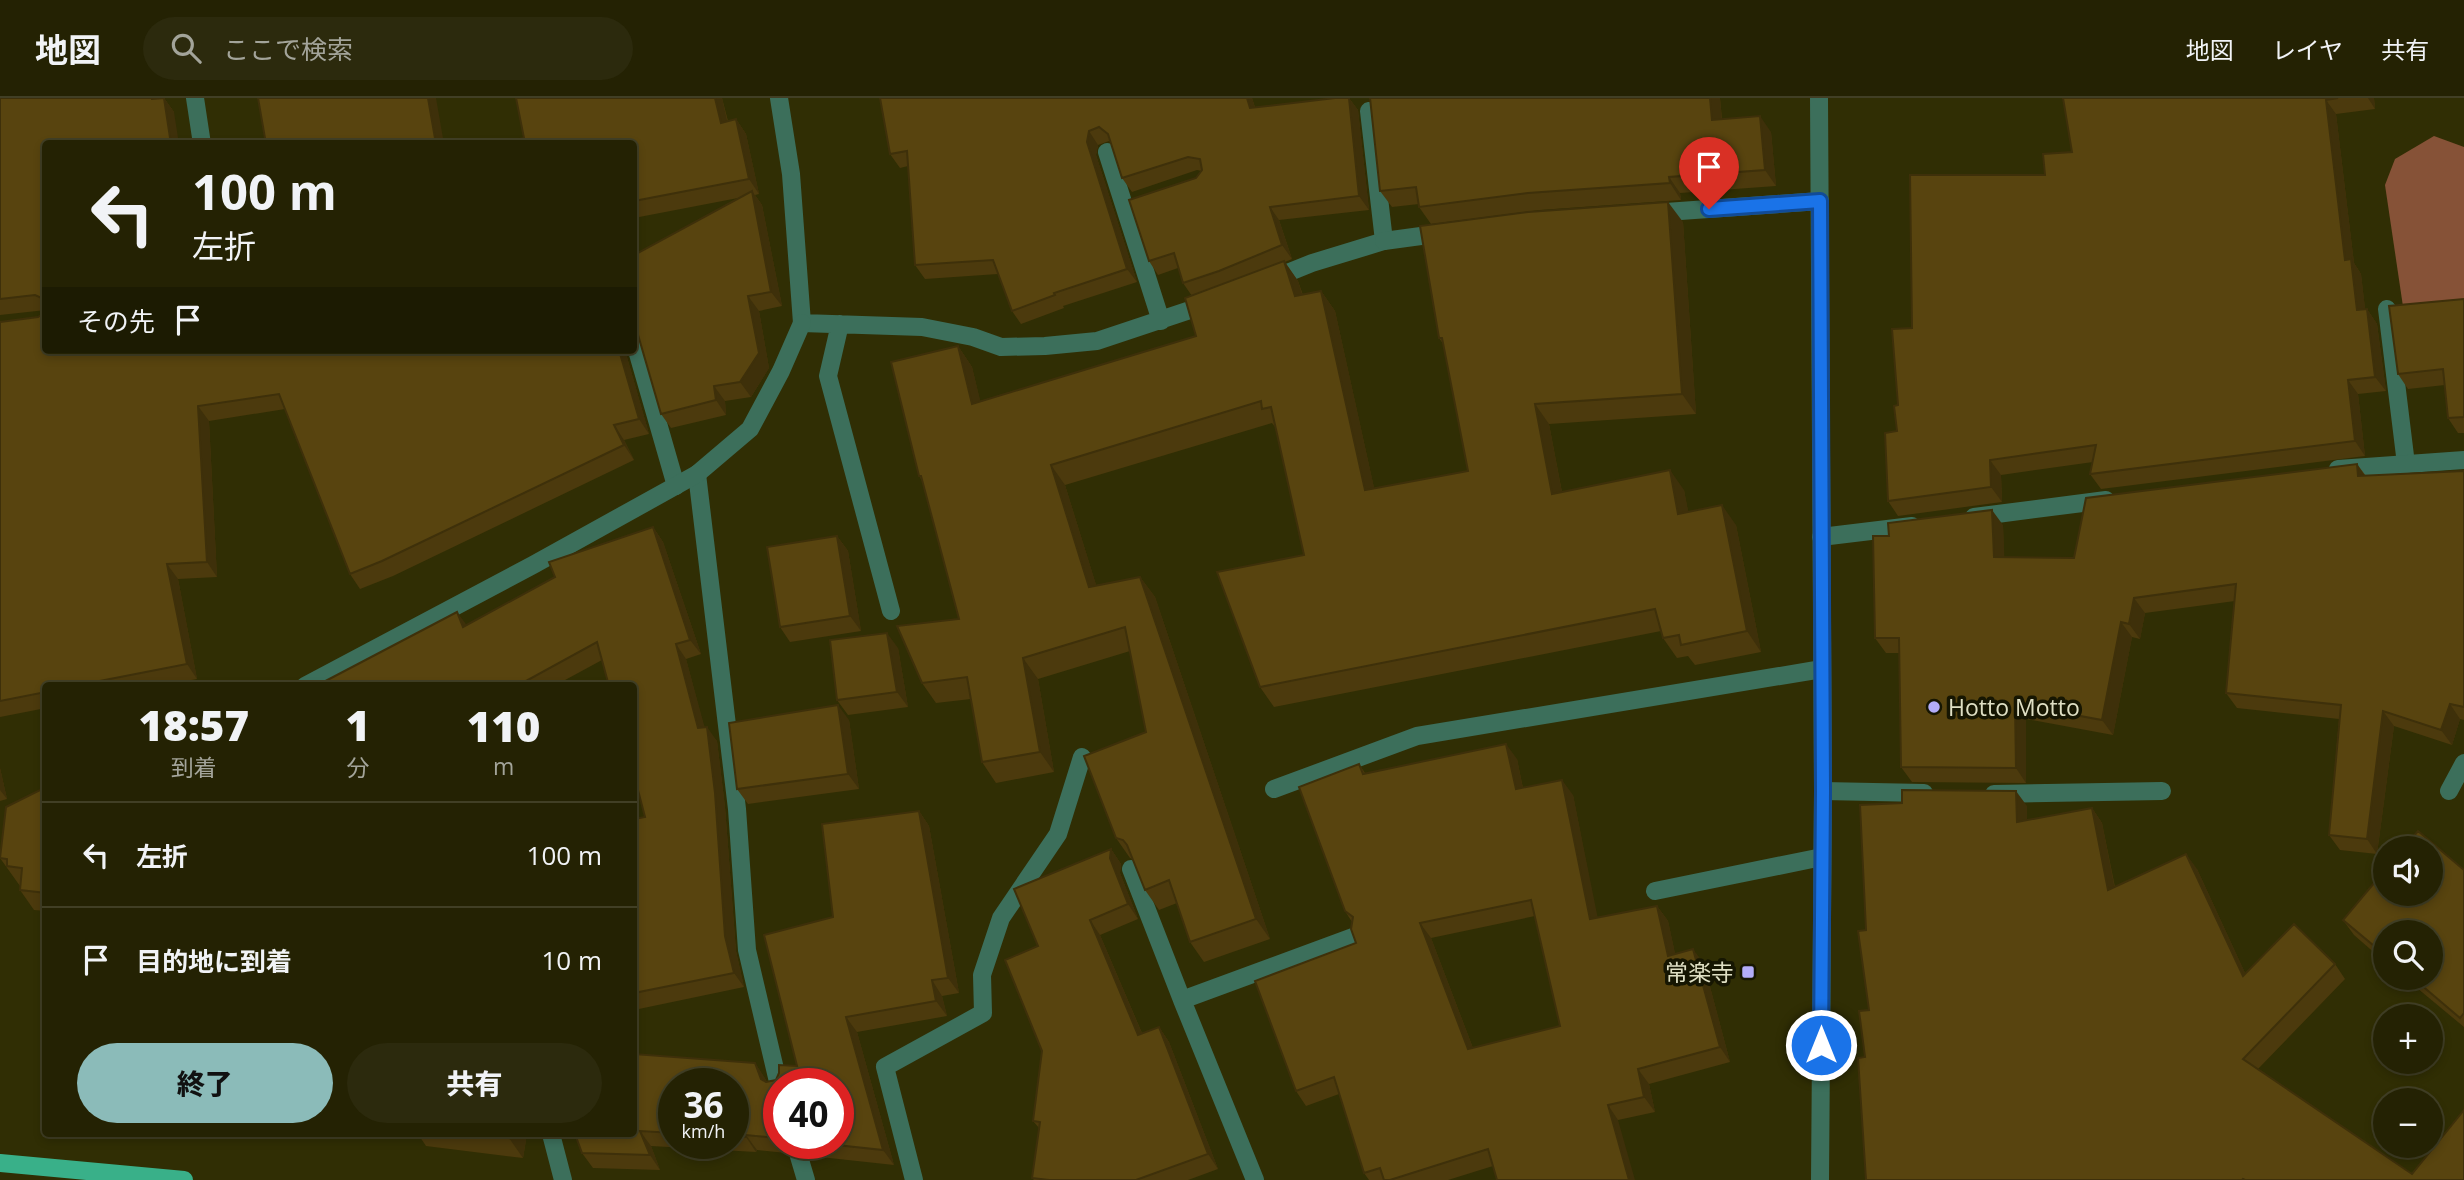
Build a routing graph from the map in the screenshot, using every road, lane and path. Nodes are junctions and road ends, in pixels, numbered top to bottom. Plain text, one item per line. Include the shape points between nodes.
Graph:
1 (195, 98) edge
2 (779, 98) edge
3 (1819, 98) edge
4 (1369, 111) edge
5 (201, 140) edge
6 (1107, 152) edge
7 (1820, 201) junction
8 (1639, 214) edge
9 (1463, 231) edge
10 (1384, 241) junction
11 (1256, 286) edge
12 (1233, 295) edge
13 (2387, 309) edge
14 (1161, 321) junction
15 (802, 323) junction
16 (840, 324) junction
17 (637, 350) edge
18 (2464, 460) edge
19 (2406, 464) junction
20 (2317, 472) edge
21 (697, 474) junction
22 (676, 486) junction
23 (2124, 498) edge
24 (1959, 519) edge
25 (1932, 523) edge
26 (1821, 537) junction
27 (891, 611) dead end
28 (1822, 669) junction
29 (312, 682) edge
30 (1082, 757) edge
31 (2464, 763) edge
32 (1273, 789) dead end
33 (1823, 791) junction
34 (2162, 791) dead end
35 (2449, 791) dead end
36 (1948, 794) edge
37 (1976, 794) edge
38 (1822, 857) junction
39 (1131, 869) edge
40 (1655, 891) dead end
41 (1353, 937) edge
42 (1182, 1000) junction
43 (775, 1068) edge
44 (552, 1137) edge
45 (800, 1159) edge
46 (0, 1163) edge
47 (40, 1173) edge
48 (184, 1180) edge
49 (563, 1180) edge
50 (806, 1180) edge
51 (914, 1180) edge
52 (1255, 1180) edge
53 (1820, 1180) edge

1 - 5 street
2 - 15 street via 791,174
3 - 7 street
4 - 10 street
6 - 14 street via 1131,204
7 - 8 street
7 - 26 street
9 - 10 street
10 - 11 street
12 - 14 street
13 - 19 street
14 - 16 street via 1097,341 1045,346 1001,346 922,327
15 - 16 street
15 - 21 street via 750,429
16 - 27 street via 828,376
17 - 22 street
18 - 19 street
19 - 20 street
21 - 22 street
21 - 43 street via 737,809 747,950
22 - 29 street
23 - 24 street
25 - 26 street
26 - 28 street
28 - 32 street via 1417,736
28 - 33 street
30 - 51 street via 1058,834 1001,918 982,975 983,1013 885,1067
31 - 35 street
33 - 36 street
33 - 38 street
34 - 37 street
38 - 40 street
38 - 53 street
39 - 42 street
41 - 42 street
42 - 52 street
44 - 49 street
45 - 50 street
46 - 47 main road
47 - 48 main road

